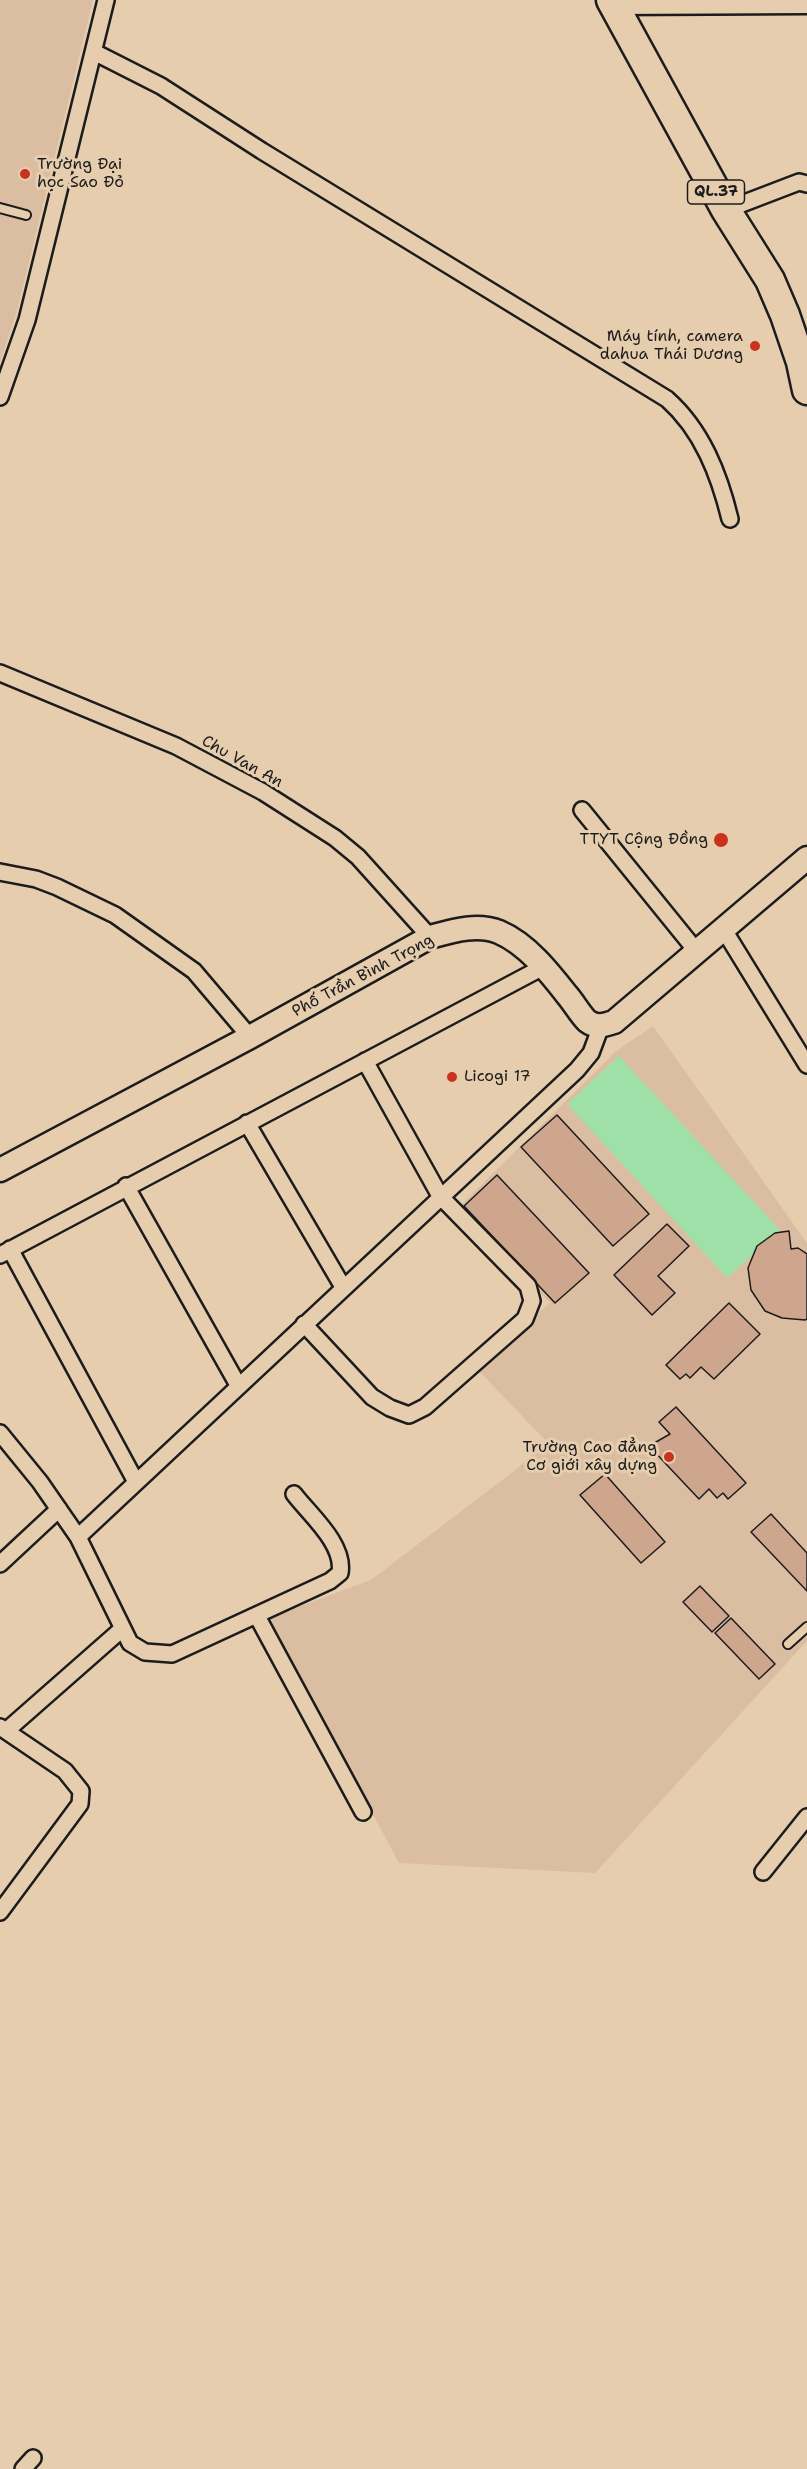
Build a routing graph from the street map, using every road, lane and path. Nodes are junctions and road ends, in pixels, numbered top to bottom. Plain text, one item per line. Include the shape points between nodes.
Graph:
1 (106, 0) edge
2 (612, 2) edge
3 (807, 2) edge
4 (94, 52) junction
5 (807, 183) edge
6 (0, 208) edge
7 (726, 210) junction
8 (26, 215) dead end
9 (805, 371) edge
10 (0, 397) edge
11 (730, 519) dead end
12 (0, 673) edge
13 (582, 810) dead end
14 (807, 858) edge
15 (0, 872) edge
16 (724, 930) junction
17 (430, 937) junction
18 (698, 953) junction
19 (543, 967) junction
20 (601, 1026) junction
21 (250, 1037) junction
22 (365, 1061) junction
23 (807, 1065) edge
24 (247, 1123) junction
25 (0, 1170) edge
26 (126, 1186) junction
27 (440, 1196) junction
28 (5, 1252) edge
29 (343, 1287) junction
30 (304, 1324) junction
31 (238, 1385) junction
32 (0, 1433) edge
33 (136, 1482) junction
34 (294, 1494) dead end
35 (58, 1509) junction
36 (78, 1537) junction
37 (0, 1564) edge
38 (257, 1616) junction
39 (807, 1627) edge
40 (122, 1629) junction
41 (788, 1644) dead end
42 (3, 1729) edge
43 (363, 1812) dead end
44 (807, 1817) edge
45 (763, 1872) dead end
46 (0, 1912) edge

1 - 4 street
2 - 3 street
2 - 7 highway, QL.37
4 - 10 street via 27,320
4 - 11 street via 161,86 667,399 684,414 709,456 722,485
5 - 7 street via 800,182
6 - 8 lane
7 - 9 highway, QL.37 via 770,280
12 - 17 street, Chu Van An via 176,746 263,792 358,857
13 - 18 street
14 - 16 street
15 - 21 street via 36,879 115,915 194,971
16 - 18 street
16 - 23 street
17 - 19 street, Phố Trần Bình Trọng via 458,929 498,932
17 - 21 street, Phố Trần Bình Trọng
18 - 20 street via 614,1022
19 - 20 street, Phố Trần Bình Trọng via 588,1022
19 - 22 street
20 - 27 street via 591,1053 577,1070
21 - 25 street, Phố Trần Bình Trọng
22 - 24 street
22 - 27 street
24 - 26 street
24 - 29 street
26 - 28 street
26 - 31 street
27 - 29 street
27 - 30 street via 528,1286 532,1301 525,1319 425,1407 409,1415 372,1397
28 - 33 street
29 - 30 street
30 - 31 street
31 - 33 street
32 - 35 street
33 - 36 street
34 - 38 street via 332,1542 342,1562 340,1573
35 - 36 street
35 - 37 street
36 - 40 street
38 - 40 street via 172,1654 145,1652 130,1643
38 - 43 street
39 - 41 lane
40 - 42 street
42 - 46 street via 65,1771 81,1791 80,1804
44 - 45 street

